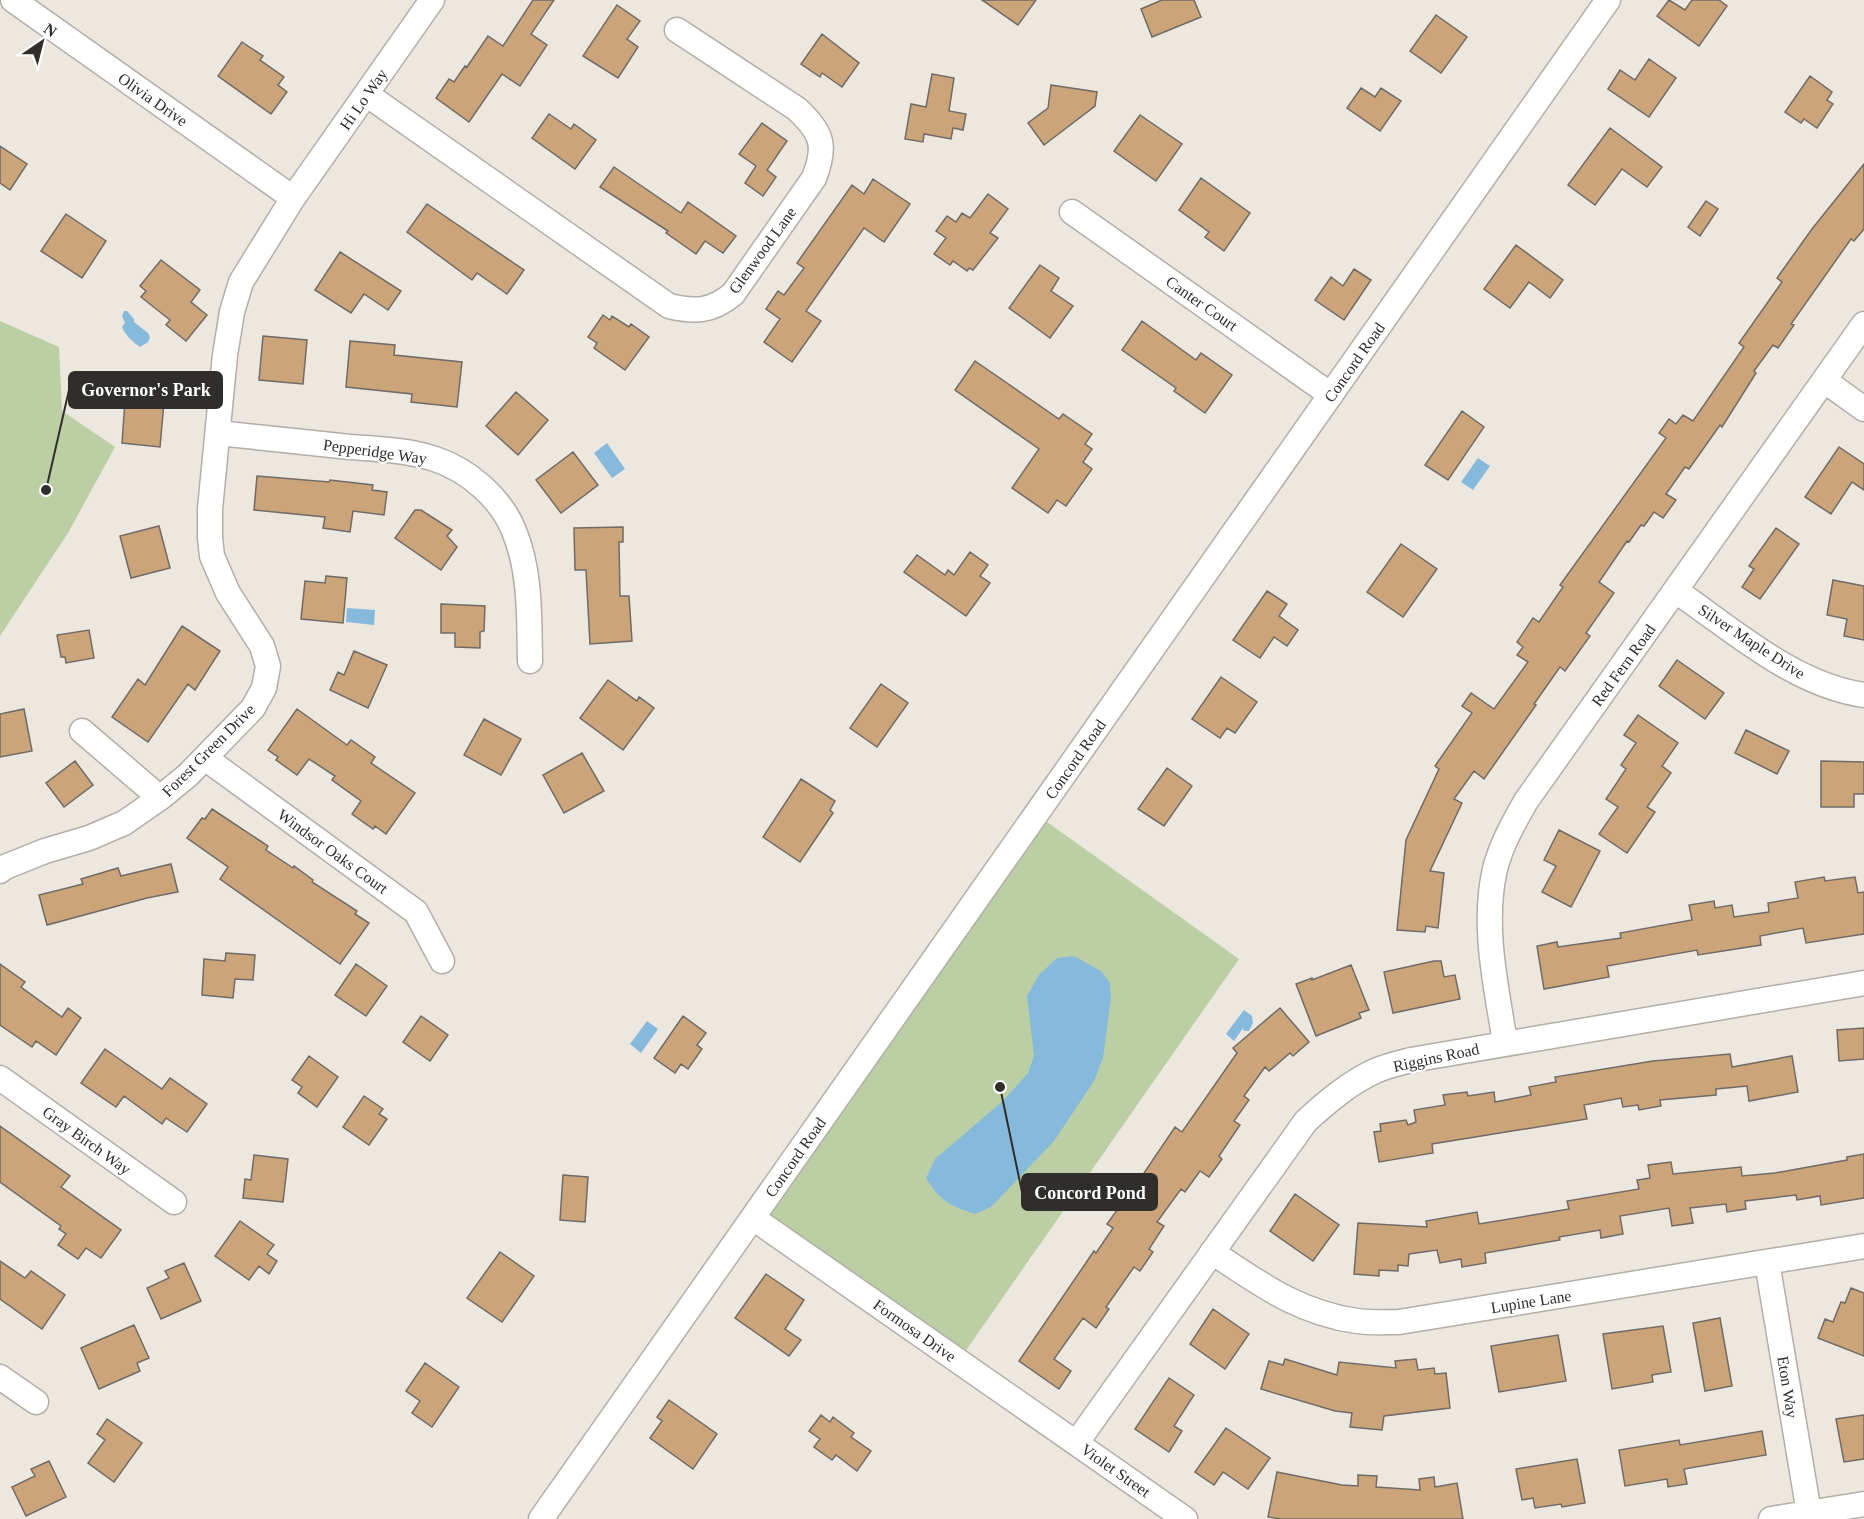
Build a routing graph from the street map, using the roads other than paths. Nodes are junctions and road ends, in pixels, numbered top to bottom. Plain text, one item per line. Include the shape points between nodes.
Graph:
1 (13, 0) edge
2 (432, 0) edge
3 (1608, 0) edge
4 (677, 30) dead end
5 (366, 94) junction
6 (293, 198) junction
7 (1072, 212) dead end
8 (1864, 324) edge
9 (1825, 381) junction
10 (1331, 394) junction
11 (1864, 409) edge
12 (218, 433) junction
13 (1676, 591) junction
14 (530, 661) dead end
15 (1864, 695) edge
16 (82, 731) dead end
17 (205, 758) junction
18 (160, 798) junction
19 (0, 871) edge
20 (442, 961) dead end
21 (1864, 983) edge
22 (1505, 1042) junction
23 (0, 1078) edge
24 (174, 1202) dead end
25 (753, 1218) junction
26 (1864, 1246) edge
27 (1212, 1252) junction
28 (1767, 1262) junction
29 (0, 1377) edge
30 (36, 1402) dead end
31 (1077, 1442) junction
32 (1864, 1504) edge
33 (1809, 1513) junction
34 (541, 1519) edge
35 (1185, 1519) edge
36 (1771, 1519) edge

1 - 6 street, Olivia Drive
2 - 5 street, Hi Lo Way
3 - 10 street, Concord Road
4 - 5 street, Glenwood Lane via 797,109 820,141 821,160 795,206 732,294 721,304 706,309 669,306
5 - 6 street, Hi Lo Way
6 - 12 street, Forest Green Drive via 241,282 225,355
7 - 10 street, Canter Court
8 - 9 street, Red Fern Road
9 - 11 street
9 - 13 street, Red Fern Road
10 - 25 street, Concord Road
12 - 14 street, Pepperidge Way via 435,459 484,488 514,529 523,557 528,583
12 - 17 street, Forest Green Drive via 210,509 212,556 228,593 262,646 268,666 264,688 253,708
13 - 15 street, Silver Maple Drive via 1806,677
13 - 22 street, Red Fern Road via 1511,827 1492,886 1490,940
16 - 18 street
17 - 18 street, Forest Green Drive
17 - 20 street, Windsor Oaks Court via 416,912
18 - 19 street, Forest Green Drive via 124,824
21 - 22 street, Riggins Road
22 - 27 street, Riggins Road via 1411,1060 1356,1081 1306,1121
23 - 24 street, Gray Birch Way
25 - 31 street, Formosa Drive
25 - 34 street, Concord Road
26 - 28 street, Lupine Lane
27 - 28 street, Lupine Lane via 1301,1307 1359,1321 1399,1322
27 - 31 street, Riggins Road
28 - 33 street, Eton Way
29 - 30 street
31 - 35 street, Violet Street
32 - 33 street
33 - 36 street

